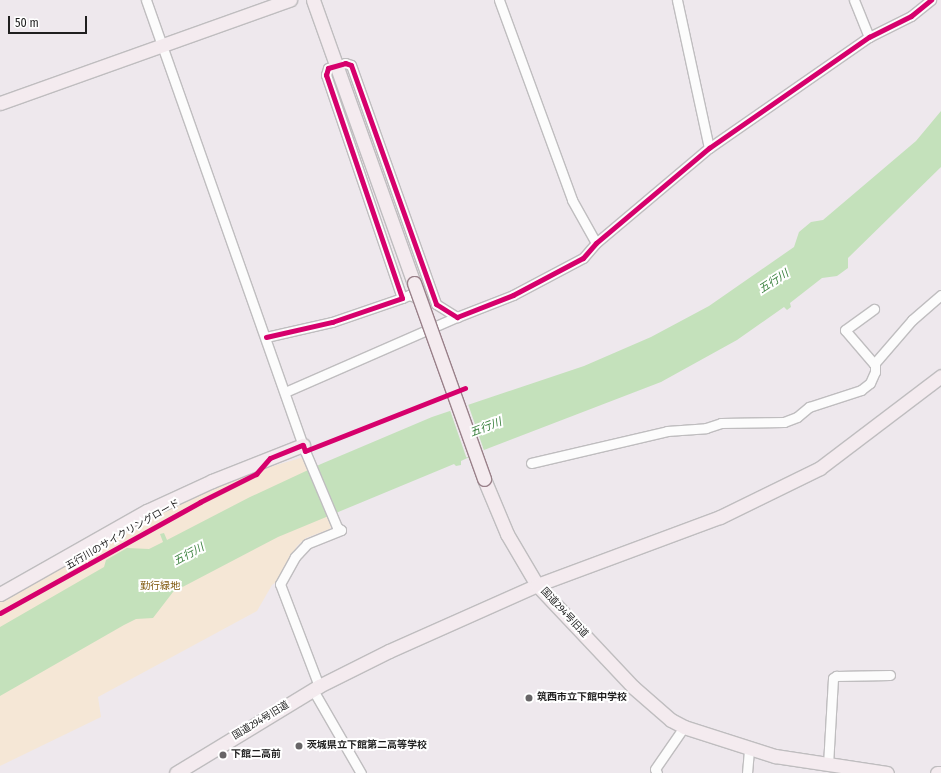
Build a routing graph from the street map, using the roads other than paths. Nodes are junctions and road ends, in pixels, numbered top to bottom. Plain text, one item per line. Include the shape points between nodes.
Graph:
1 (146, 0) edge
2 (290, 0) edge
3 (313, 0) edge
4 (499, 0) edge
5 (677, 0) edge
6 (854, 0) edge
7 (931, 0) edge
8 (869, 37) junction
9 (162, 45) junction
10 (336, 64) junction
11 (0, 103) edge
12 (709, 148) junction
13 (596, 243) junction
14 (941, 295) edge
15 (402, 298) junction
16 (436, 304) junction
17 (874, 309) dead end
18 (457, 317) junction
19 (266, 336) junction
20 (874, 364) junction
21 (941, 376) edge
22 (285, 392) junction
23 (306, 450) junction
24 (531, 463) dead end
25 (537, 585) junction
26 (1, 591) edge
27 (890, 675) dead end
28 (316, 688) junction
29 (684, 727) junction
30 (749, 748) junction
31 (828, 765) junction
32 (941, 772) edge
33 (176, 773) edge
34 (361, 773) edge
35 (657, 773) edge
36 (747, 773) edge
37 (887, 773) edge
38 (937, 773) edge

1 - 9 street
2 - 9 street
3 - 10 street
4 - 13 street via 572,200
5 - 12 street
6 - 8 street
7 - 8 street via 911,16
8 - 12 street
9 - 11 street
9 - 19 street
10 - 15 street via 328,68 326,74
10 - 16 street via 351,65
10 - 25 street, bridge via 484,479 507,534
12 - 13 street
13 - 18 street via 576,262 513,295
14 - 20 street via 912,320
15 - 16 street via 409,295
15 - 19 street via 332,322
16 - 18 street
17 - 20 street via 845,330
18 - 22 street
19 - 22 street
20 - 24 street via 876,372 870,384 862,390 809,407 797,417 784,422 721,423 706,428 666,431
21 - 25 street via 820,468 720,517
22 - 23 street
23 - 26 street via 212,481 147,511
23 - 28 street via 337,526 342,530 307,544 295,557 280,584
25 - 28 street, 国道294号旧道 via 389,651
25 - 29 street, 国道294号旧道 via 655,708
27 - 31 street via 833,678
28 - 33 street, 国道294号旧道
28 - 34 street
29 - 30 street, 国道294号旧道
29 - 35 street via 655,768
30 - 31 street, 国道294号旧道 via 775,756
30 - 36 street
31 - 37 street, 国道294号旧道
32 - 38 street

